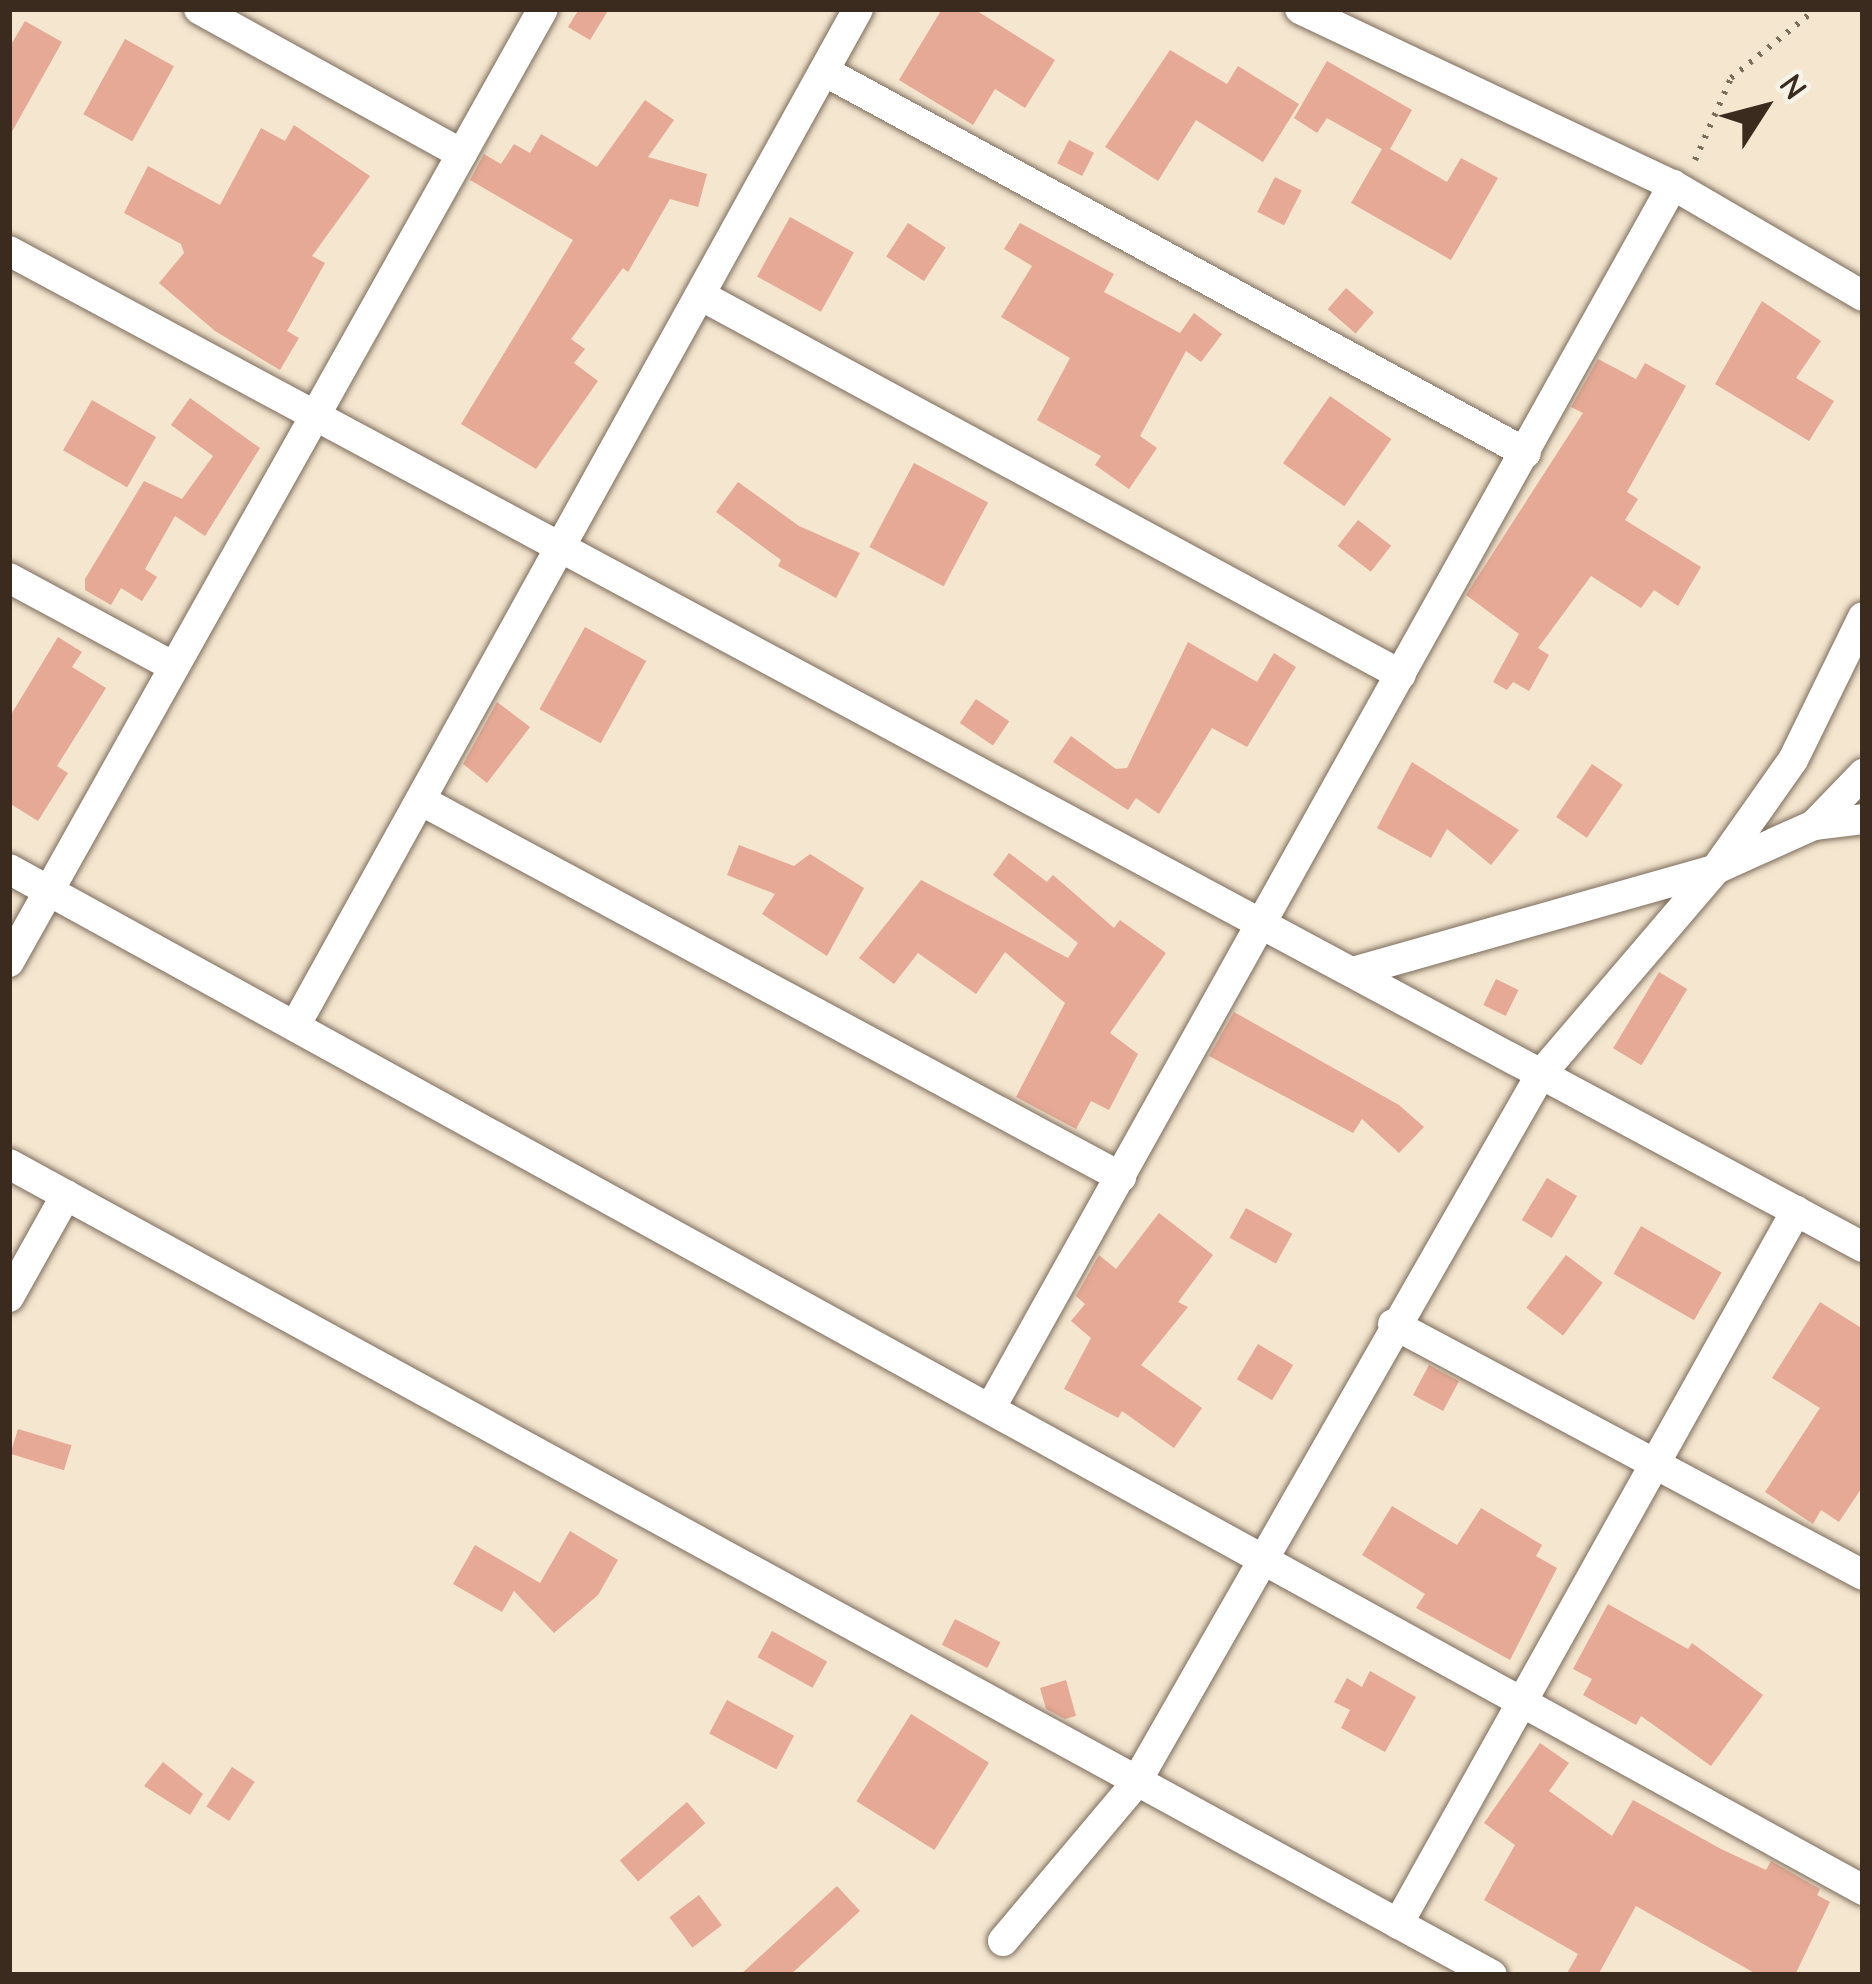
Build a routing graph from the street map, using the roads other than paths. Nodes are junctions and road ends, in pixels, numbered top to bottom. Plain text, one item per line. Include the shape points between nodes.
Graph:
1 (199, 9) edge
2 (543, 9) edge
3 (858, 9) edge
4 (1300, 9) edge
5 (824, 71) junction
6 (462, 154) junction
7 (1673, 185) junction
8 (9, 251) edge
9 (700, 295) junction
10 (1863, 296) edge
11 (315, 417) junction
12 (1526, 453) junction
13 (561, 548) junction
14 (9, 578) edge
15 (1863, 617) edge
16 (174, 668) junction
17 (1401, 675) junction
18 (1863, 774) edge
19 (422, 801) junction
20 (1863, 819) edge
21 (1814, 825) junction
22 (9, 869) edge
23 (1716, 869) junction
24 (50, 891) junction
25 (1262, 924) junction
26 (9, 962) edge
27 (1353, 973) junction
28 (295, 1026) junction
29 (1541, 1074) junction
30 (9, 1164) edge
31 (1120, 1177) junction
32 (66, 1196) junction
33 (1796, 1211) junction
34 (1863, 1246) edge
35 (9, 1297) edge
36 (1393, 1324) junction
37 (990, 1409) junction
38 (1659, 1464) junction
39 (1261, 1558) junction
40 (1863, 1575) edge
41 (1524, 1703) junction
42 (1135, 1784) junction
43 (1863, 1890) edge
44 (1398, 1924) junction
45 (1003, 1940) dead end
46 (1492, 1975) edge

1 - 6 street
2 - 6 street
3 - 5 street
4 - 7 street
5 - 9 street
5 - 12 street
6 - 11 street
7 - 10 street
7 - 12 street
8 - 11 street
9 - 13 street
9 - 17 street
11 - 13 street
11 - 16 street
12 - 17 street
13 - 19 street
13 - 25 street
14 - 16 street
15 - 23 street via 1793,760
16 - 24 street
17 - 25 street
18 - 21 street
19 - 28 street
19 - 31 street
20 - 21 street
21 - 23 street
22 - 24 street
23 - 27 street
23 - 29 street
24 - 26 street
24 - 28 street
25 - 27 street
25 - 31 street
27 - 29 street
28 - 37 street
29 - 33 street
29 - 36 street
30 - 32 street
31 - 37 street
32 - 35 street
32 - 42 street
33 - 34 street
33 - 38 street
36 - 38 street
36 - 39 street
37 - 39 street
38 - 40 street
38 - 41 street
39 - 41 street
39 - 42 street
41 - 43 street
41 - 44 street
42 - 44 street
42 - 45 street
44 - 46 street

